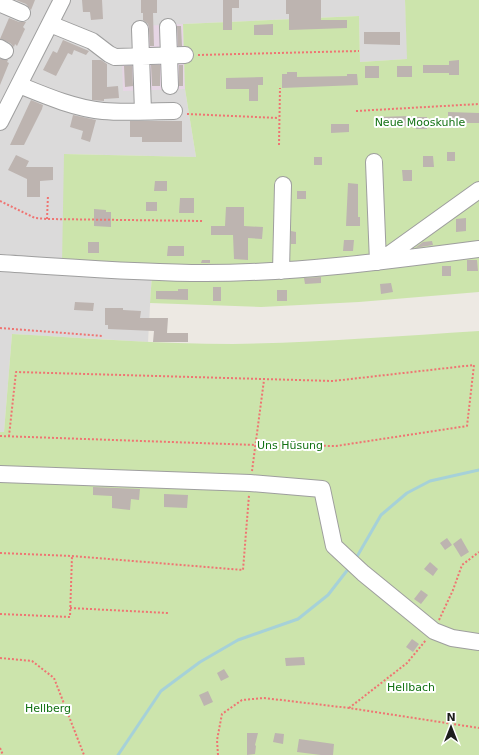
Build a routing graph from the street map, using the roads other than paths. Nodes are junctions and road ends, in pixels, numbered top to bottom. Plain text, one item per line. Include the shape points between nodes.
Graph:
1 (62, 0) edge
2 (1, 3) edge
3 (22, 14) dead end
4 (50, 24) junction
5 (168, 27) dead end
6 (140, 29) dead end
7 (177, 55) junction
8 (141, 57) junction
9 (19, 84) junction
10 (170, 86) dead end
11 (143, 111) junction
12 (174, 111) road end
13 (0, 122) edge
14 (374, 162) dead end
15 (283, 185) dead end
16 (479, 190) edge
17 (479, 250) edge
18 (378, 262) junction
19 (0, 263) edge
20 (281, 271) junction
21 (0, 474) edge
22 (479, 642) edge

1 - 4 street
2 - 3 street
4 - 8 street via 92,41 115,57
4 - 9 street
5 - 7 street
6 - 8 street
7 - 8 street
7 - 10 street
8 - 11 street
9 - 11 street via 77,106 104,111
9 - 13 street
11 - 12 street
14 - 18 street
15 - 20 street
16 - 18 street
17 - 18 street
18 - 20 street
19 - 20 street via 129,271
21 - 22 street via 250,483 322,489 334,546 363,573 434,630 452,638

